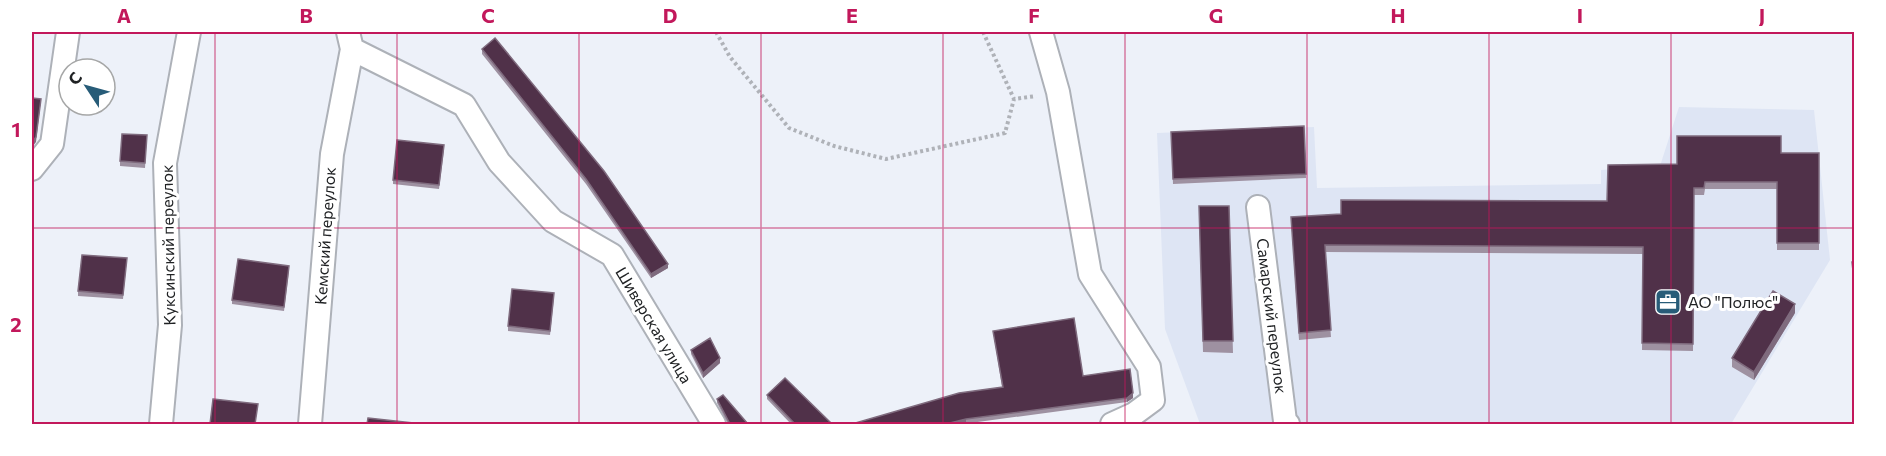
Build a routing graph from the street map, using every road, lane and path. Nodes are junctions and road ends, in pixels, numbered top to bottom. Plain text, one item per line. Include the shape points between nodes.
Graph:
1 (68, 32) edge
2 (189, 32) edge
3 (716, 32) edge
4 (983, 32) edge
5 (1041, 32) edge
6 (350, 40) edge
7 (1058, 92) junction
8 (1014, 99) junction
9 (32, 170) edge
10 (1258, 207) dead end
11 (161, 424) edge
12 (310, 424) edge
13 (714, 424) edge
14 (1112, 424) edge
15 (1288, 424) edge

1 - 9 street via 52,144
2 - 11 street, Куксинский переулок via 165,164 170,325
3 - 8 path via 730,57 789,128 834,146 886,159 1005,133
4 - 8 path
5 - 7 street
6 - 12 street, Кемский переулок via 332,154
6 - 13 street, Шиверская улица via 464,105 499,162 553,221 612,255
7 - 8 path
7 - 14 street via 1090,274 1149,367 1153,400
10 - 15 street, Самарский переулок

